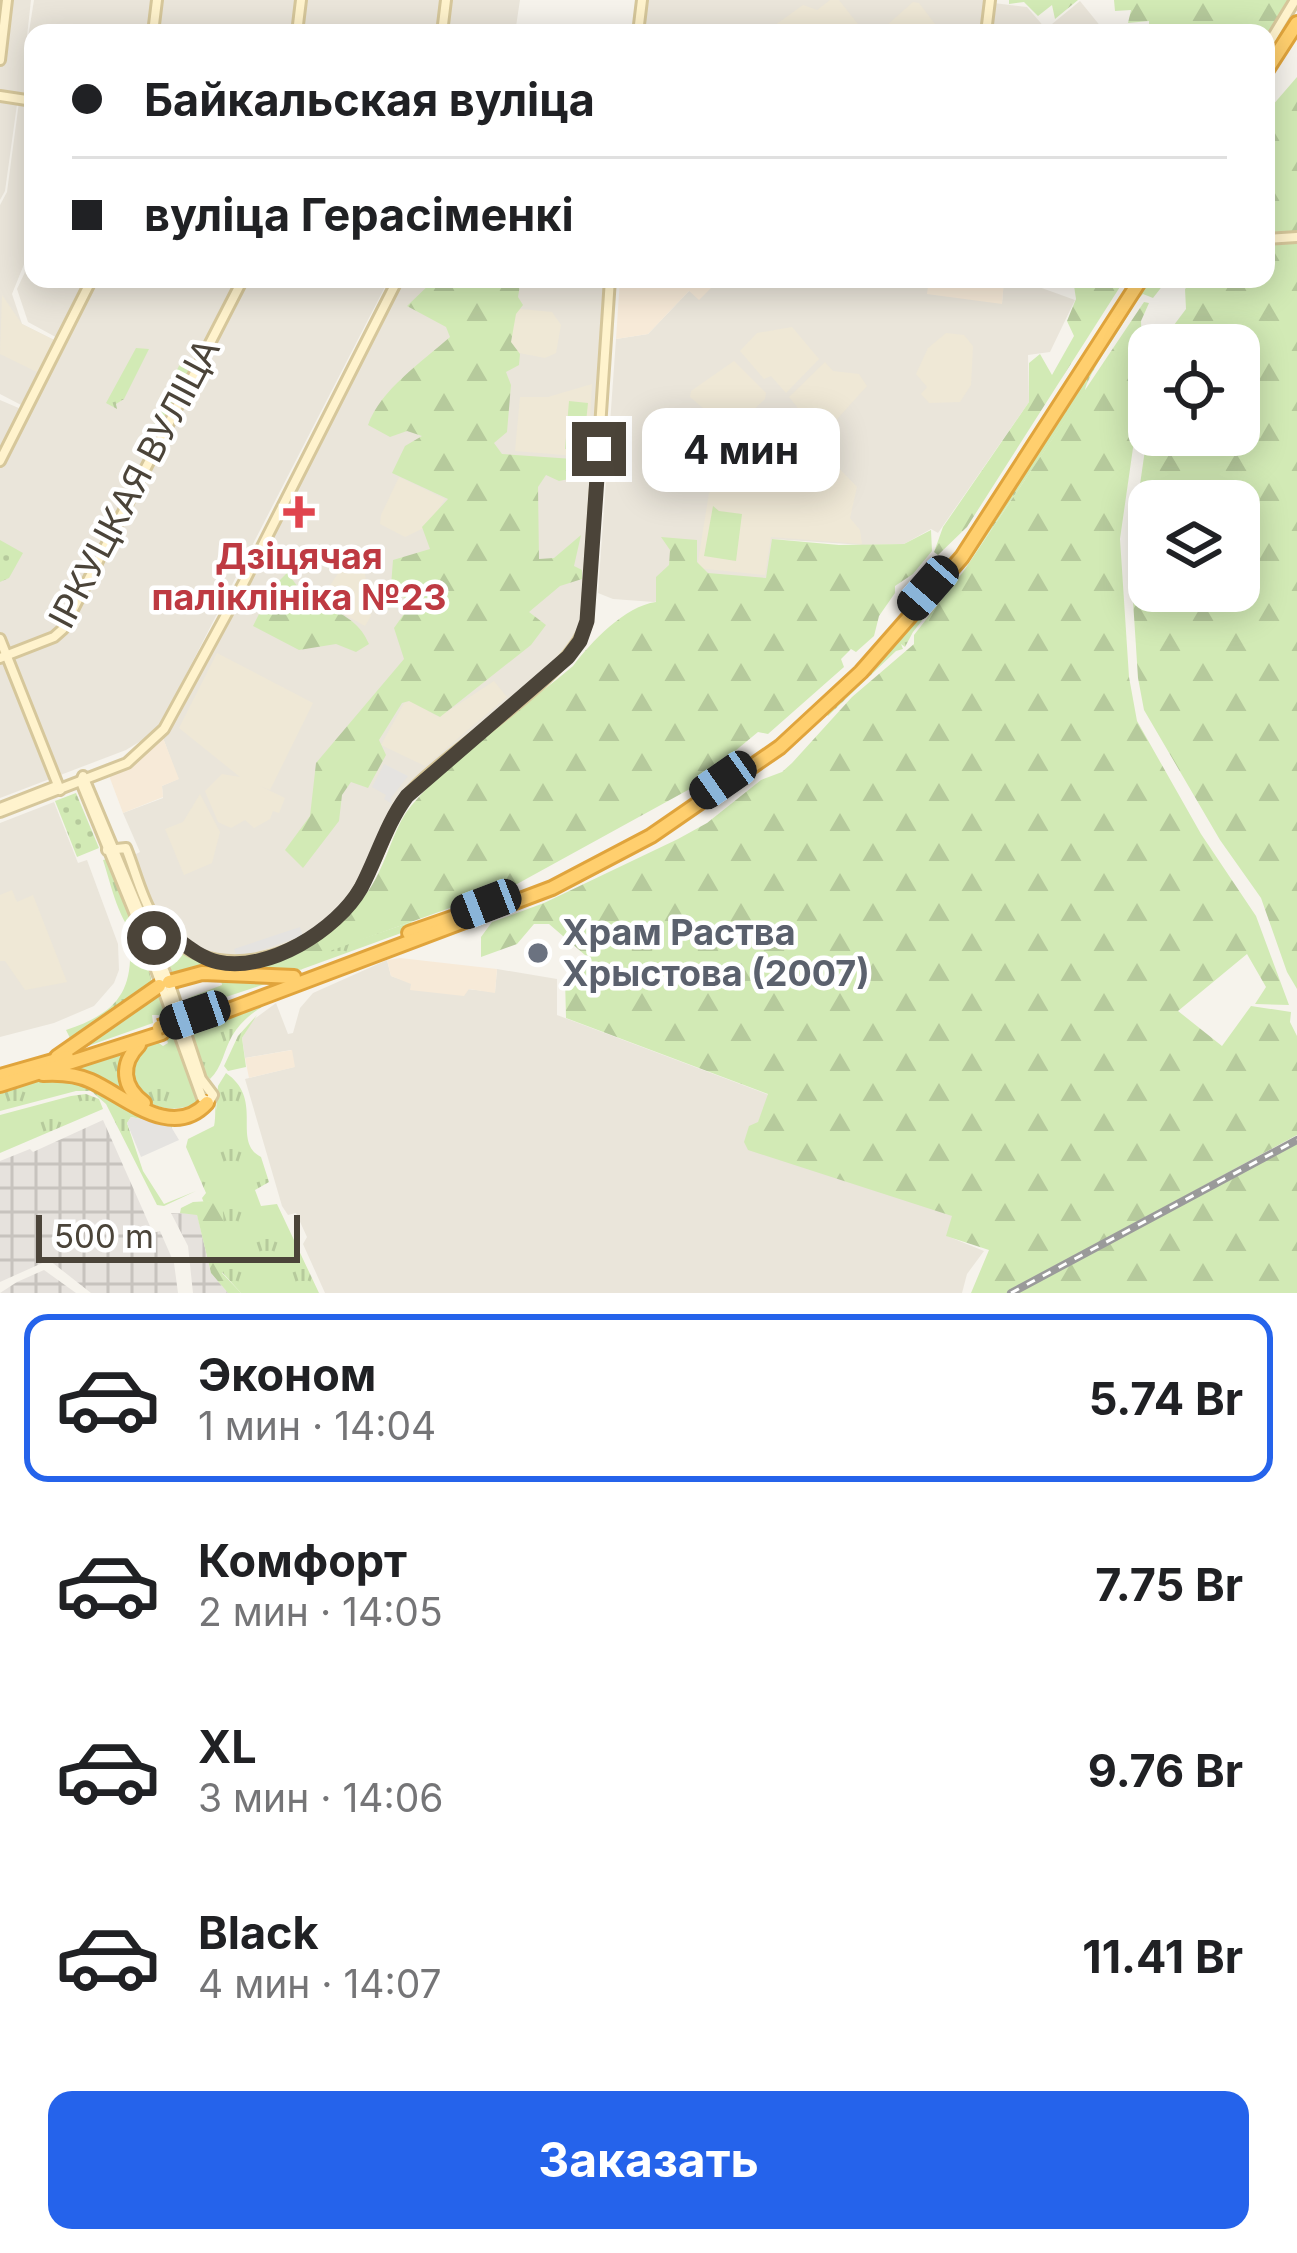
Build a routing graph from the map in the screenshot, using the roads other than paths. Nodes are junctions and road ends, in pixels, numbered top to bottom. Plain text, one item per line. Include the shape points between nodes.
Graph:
1 (7, 0) edge
2 (1295, 0) edge
3 (1297, 23) edge
4 (1275, 33) edge
5 (1297, 38) edge
6 (1275, 57) edge
7 (0, 60) edge
8 (1275, 71) edge
9 (87, 288) edge
10 (238, 288) edge
11 (393, 288) edge
12 (609, 288) edge
13 (1131, 288) edge
14 (0, 460) edge
15 (0, 639) edge
16 (3, 657) edge
17 (778, 744) junction
18 (83, 780) junction
19 (59, 788) junction
20 (0, 810) edge
21 (110, 850) junction
22 (156, 932) junction
23 (332, 966) junction
24 (294, 977) junction
25 (164, 984) junction
26 (196, 1018) junction
27 (157, 1033) junction
28 (45, 1069) junction
29 (0, 1076) edge
30 (0, 1085) edge
31 (206, 1097) junction

1 - 7 street
2 - 4 street
3 - 6 highway
5 - 8 highway
9 - 14 street
10 - 16 street, ІРКУЦКАЯ ВУЛІЦА via 63,629
11 - 18 street via 179,706 127,763
12 - 22 street via 580,641 407,796 360,889 309,940 237,964
13 - 17 highway via 949,574 861,672
15 - 16 street
16 - 19 street
17 - 23 highway via 592,860
17 - 23 highway via 707,800 596,866 440,931 419,949 402,945
18 - 19 street
18 - 21 street
19 - 20 street
21 - 22 street
21 - 22 street via 126,848
22 - 25 street
23 - 24 highway
23 - 26 highway
24 - 25 highway via 202,973
24 - 26 highway
25 - 28 highway
25 - 31 street
26 - 27 highway, bridge
27 - 28 highway
27 - 31 highway via 126,1064 133,1094 173,1111
28 - 29 highway
28 - 30 highway
28 - 31 highway via 82,1077 162,1117 191,1115

